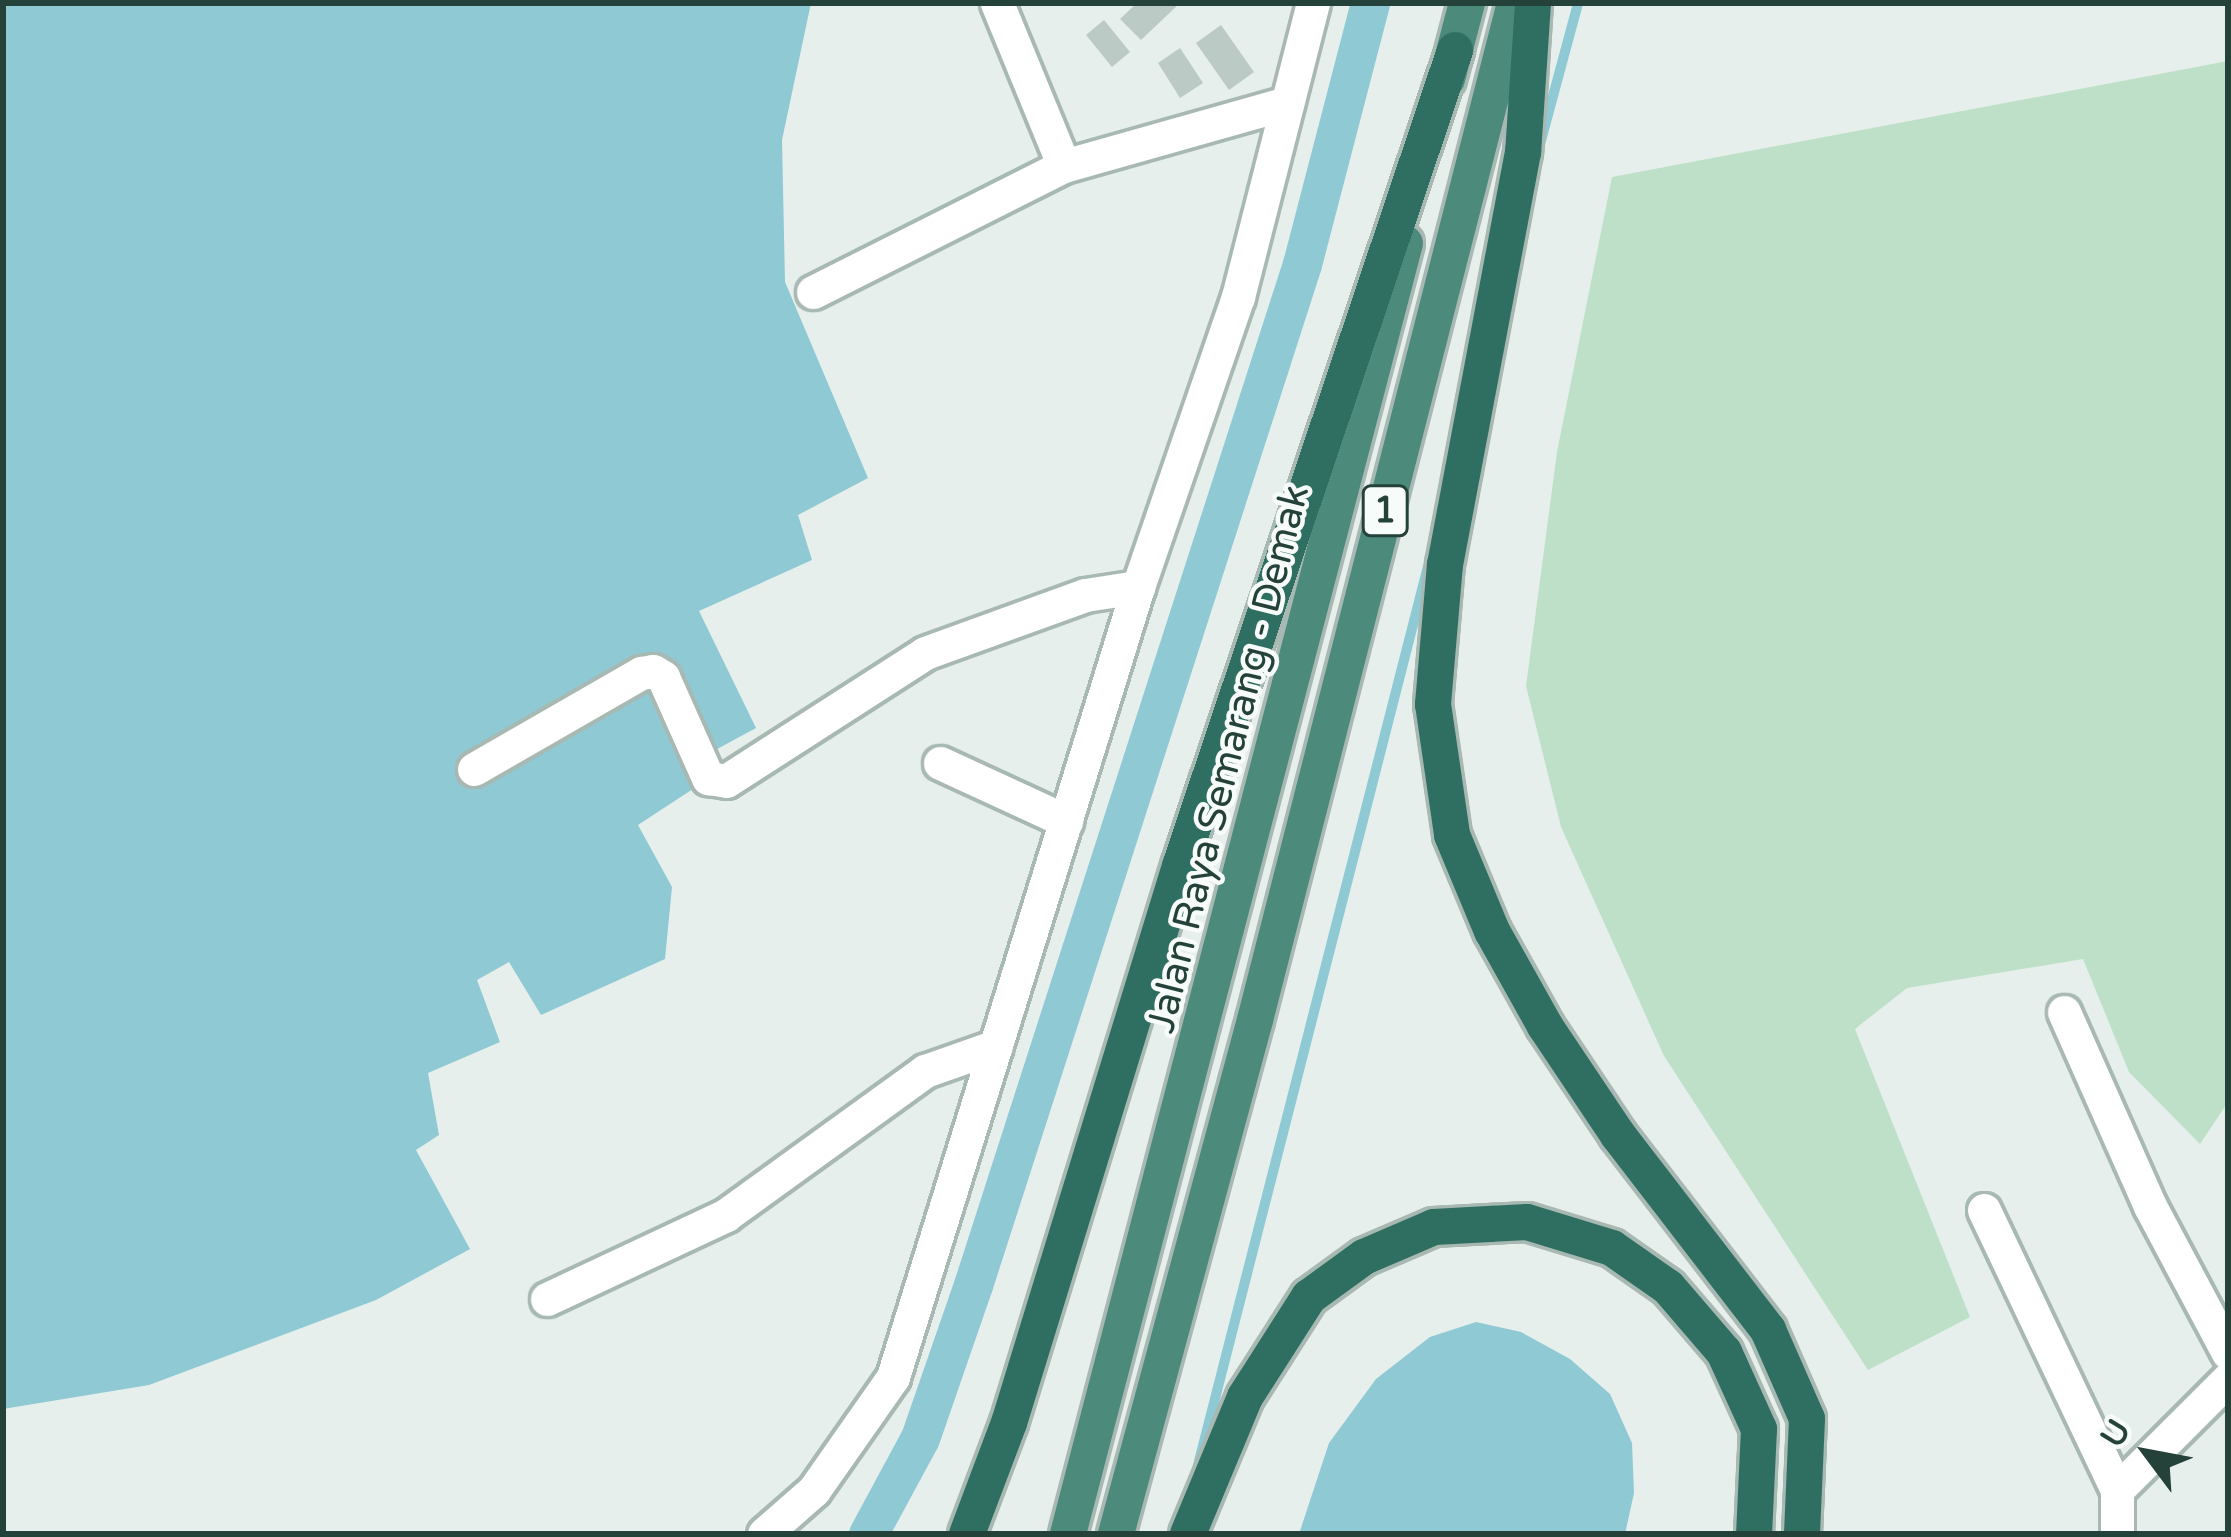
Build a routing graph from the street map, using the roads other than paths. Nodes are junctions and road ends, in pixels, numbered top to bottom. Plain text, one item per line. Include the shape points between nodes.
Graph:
1 (998, 3) edge
2 (1312, 3) edge
3 (1467, 3) edge
4 (1515, 3) edge
5 (1533, 3) edge
6 (1455, 50) junction
7 (1287, 103) junction
8 (1064, 166) junction
9 (813, 292) dead end
10 (1138, 587) junction
11 (940, 763) dead end
12 (474, 769) dead end
13 (1066, 821) junction
14 (2064, 1012) dead end
15 (996, 1046) junction
16 (1984, 1210) dead end
17 (547, 1299) dead end
18 (2228, 1353) edge
19 (2228, 1379) edge
20 (2117, 1490) junction
21 (764, 1534) edge
22 (967, 1534) edge
23 (1068, 1534) edge
24 (1116, 1534) edge
25 (1188, 1534) edge
26 (1754, 1534) edge
27 (1802, 1534) edge
28 (2116, 1534) edge

1 - 8 street
2 - 7 street
3 - 6 highway, Jalan Raya Semarang - Demak / 1
4 - 24 highway, 1
5 - 27 highway via 1523,152 1444,564 1433,704 1452,835 1492,931 1545,1026 1768,1330 1807,1419
6 - 22 highway via 1079,1185 1010,1423
6 - 23 highway, Jalan Raya Semarang - Demak / 1
7 - 8 street
7 - 10 street via 1238,297
8 - 9 street
10 - 12 street via 1085,595 925,653 726,781 708,778 663,677 653,671
10 - 13 street
11 - 13 street
13 - 15 street
14 - 18 street via 2150,1206
15 - 17 street via 926,1071 726,1215
15 - 21 street via 893,1377 814,1490
16 - 20 street
19 - 20 street
20 - 28 street
25 - 26 highway via 1245,1397 1309,1297 1364,1257 1434,1227 1527,1222 1612,1248 1668,1287 1724,1352 1759,1429

